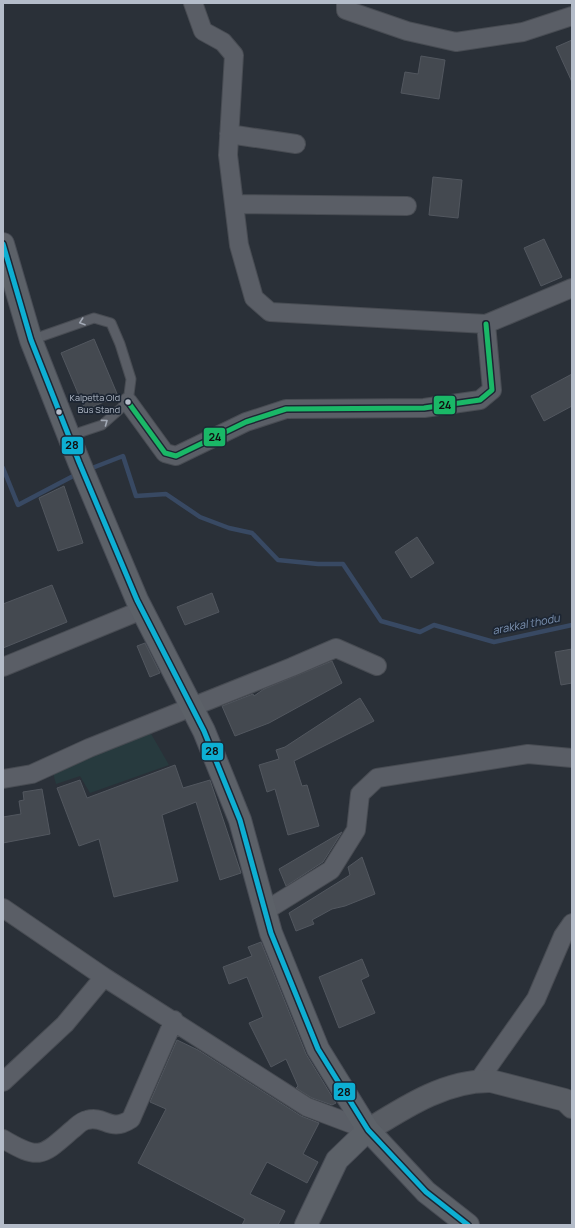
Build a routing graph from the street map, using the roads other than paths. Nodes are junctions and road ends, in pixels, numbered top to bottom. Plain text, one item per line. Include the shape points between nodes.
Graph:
1 (193, 3) edge
2 (346, 3) edge
3 (572, 16) edge
4 (229, 134) junction
5 (296, 144) dead end
6 (234, 204) junction
7 (408, 206) dead end
8 (3, 244) edge
9 (572, 288) edge
10 (486, 324) junction
11 (31, 340) junction
12 (128, 402) junction
13 (69, 436) junction
14 (142, 610) junction
15 (377, 666) dead end
16 (3, 667) edge
17 (192, 707) junction
18 (572, 758) edge
19 (3, 779) edge
20 (3, 908) edge
21 (265, 911) junction
22 (572, 923) edge
23 (104, 977) junction
24 (174, 1020) junction
25 (480, 1080) junction
26 (3, 1082) edge
27 (572, 1107) edge
28 (368, 1130) junction
29 (3, 1140) edge
30 (306, 1225) edge
31 (468, 1225) edge

1 - 4 street via 203,31 223,42 234,55
2 - 3 street via 346,10 407,31 456,42 523,32
4 - 5 street
4 - 6 street via 228,154
6 - 7 street
6 - 10 street via 239,245 254,298 270,312
8 - 11 main road
9 - 10 street
10 - 12 street via 492,390 480,400 424,408 286,409 246,422 176,456 165,453
12 -> 11 lane via 131,379 111,323 94,318
11 - 13 main road
13 -> 12 lane via 102,425
13 - 14 main road
14 - 16 street
14 - 17 main road
15 - 17 street via 336,648
17 - 19 street via 32,774
17 - 21 main road via 240,820
18 - 21 street via 528,754 377,778 360,794 356,830 330,870
20 - 23 street
21 - 28 main road via 271,933 318,1048
22 - 25 street via 563,936 536,999
23 - 24 street
23 - 26 street via 65,1024
24 - 28 street via 307,1106
24 - 29 street via 131,1119 117,1125 93,1118 83,1121 49,1150 37,1154 19,1149
25 - 27 main road via 565,1100
25 - 28 main road via 438,1090
28 - 30 main road via 337,1160
28 - 31 main road via 426,1192

